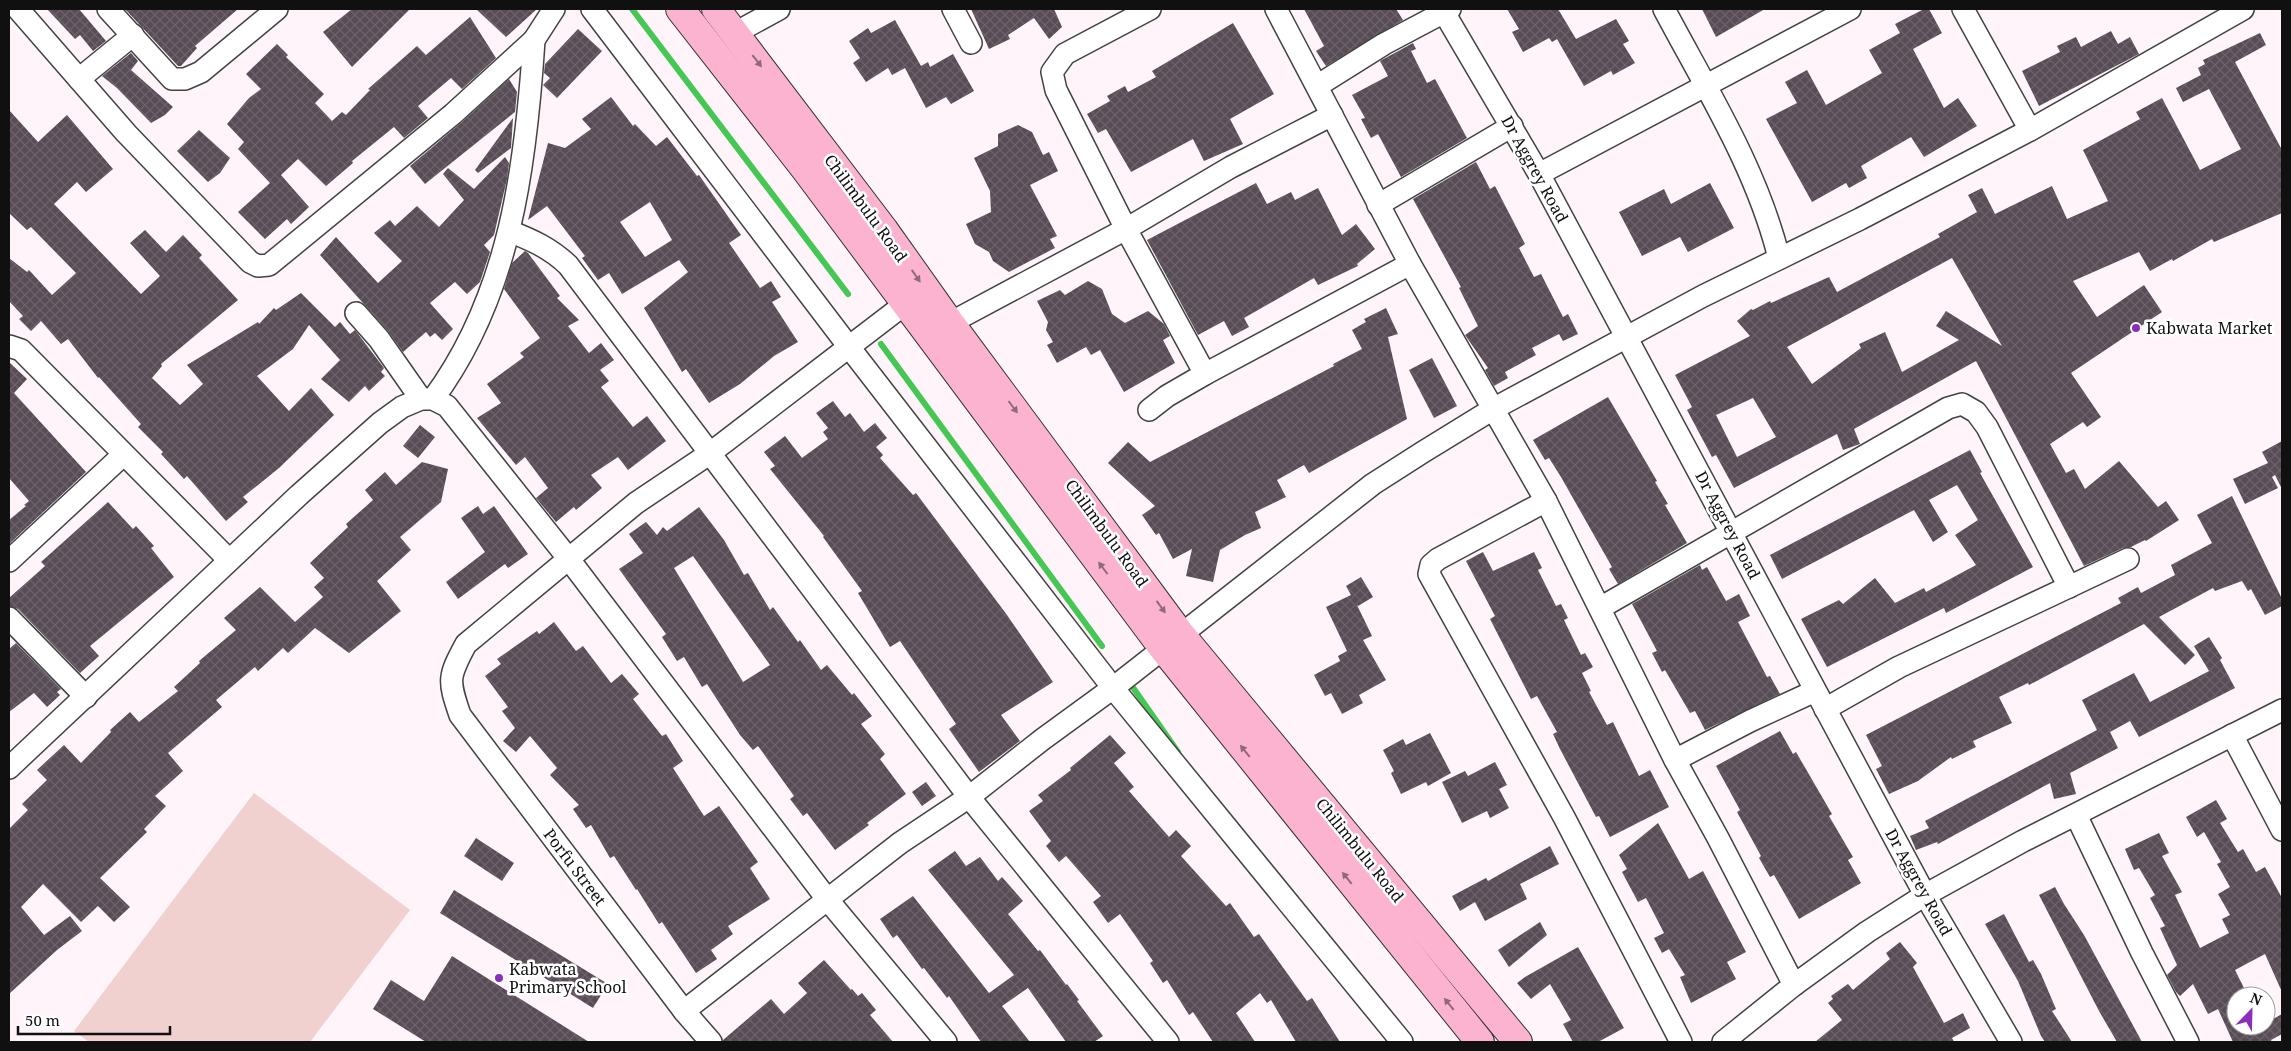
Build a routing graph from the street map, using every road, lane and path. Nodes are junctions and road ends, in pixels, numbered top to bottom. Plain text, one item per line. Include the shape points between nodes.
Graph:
1 (14, 9) edge
2 (18, 9) edge
3 (108, 9) edge
4 (277, 9) edge
5 (554, 9) edge
6 (592, 9) edge
7 (680, 9) edge
8 (716, 9) edge
9 (779, 9) edge
10 (952, 9) edge
11 (1150, 9) edge
12 (1276, 9) edge
13 (1664, 9) edge
14 (1850, 9) edge
15 (1963, 9) edge
16 (2243, 9) edge
17 (1445, 10) edge
18 (9, 14) edge
19 (735, 33) junction
20 (132, 35) junction
21 (534, 40) junction
22 (971, 43) dead end
23 (79, 79) junction
24 (1317, 86) junction
25 (1705, 86) junction
26 (1332, 115) junction
27 (1512, 126) junction
28 (2030, 130) junction
29 (1539, 174) junction
30 (1378, 205) junction
31 (1126, 229) junction
32 (509, 231) junction
33 (1779, 258) junction
34 (1410, 264) junction
35 (905, 304) junction
36 (356, 313) dead end
37 (950, 324) junction
38 (1628, 338) junction
39 (9, 346) edge
40 (849, 347) junction
41 (1205, 374) junction
42 (427, 399) junction
43 (1493, 409) junction
44 (1150, 410) dead end
45 (709, 454) junction
46 (123, 455) junction
47 (1546, 501) junction
48 (1732, 532) junction
49 (568, 558) junction
50 (2128, 559) dead end
51 (230, 560) junction
52 (9, 561) edge
53 (2069, 587) junction
54 (1600, 608) junction
55 (9, 618) edge
56 (1172, 641) junction
57 (1114, 688) junction
58 (86, 697) junction
59 (1820, 700) junction
60 (2282, 710) edge
61 (2232, 735) junction
62 (1675, 760) junction
63 (9, 768) edge
64 (969, 797) junction
65 (2076, 815) junction
66 (2282, 830) edge
67 (1925, 895) junction
68 (827, 898) junction
69 (1794, 985) junction
70 (684, 1011) junction
71 (711, 1042) edge
72 (946, 1042) edge
73 (1168, 1042) edge
74 (1402, 1042) edge
75 (1480, 1042) edge
76 (1518, 1042) edge
77 (1681, 1042) edge
78 (1723, 1042) edge
79 (2011, 1042) edge
80 (2188, 1042) edge

1 - 18 street
2 - 23 street
3 - 20 street
4 - 20 street via 201,72 185,79 172,78
5 - 21 street
6 - 40 street
7 - 35 main road, Chilimbulu Road via 806,170
8 - 19 main road, Chilimbulu Road
9 - 19 street
10 - 22 street
11 - 31 street via 1065,54 1052,72 1056,90
12 - 24 street
13 - 25 street
14 - 25 street
15 - 28 street
16 - 28 street
17 - 24 street
17 - 27 street, Dr Aggrey Road
19 -> 37 main road, Chilimbulu Road via 884,230
20 - 23 street
21 - 23 street via 416,146 269,265 258,266 250,262 126,133
21 - 32 street via 529,119
24 - 26 street
25 - 29 street
25 - 33 street via 1752,176 1770,221
26 - 30 street
26 - 31 street via 1231,167
27 - 29 street, Dr Aggrey Road
27 - 30 street
28 - 33 street
29 - 38 street, Dr Aggrey Road
30 - 34 street
31 - 37 street
31 - 41 street
32 - 42 street via 491,291 467,347 451,374
32 - 45 street via 539,242 568,265
33 - 38 street
34 - 41 street
34 - 43 street
35 - 40 street
56 -> 35 main road, Chilimbulu Road
36 - 42 street
37 -> 56 main road, Chilimbulu Road
38 - 43 street
38 - 48 street, Dr Aggrey Road
39 - 46 street via 21,350
40 - 45 street
40 - 57 street
41 - 44 street
42 - 49 street via 447,406
42 - 51 street via 402,407 380,423
43 - 47 street
43 - 56 street via 1373,484
45 - 49 street via 636,503
45 - 64 street
46 - 51 street
46 - 52 street
47 - 54 street
47 - 77 street via 1438,558 1431,565 1429,574 1564,817
48 - 53 street via 1948,408 1962,404 1976,412 1987,427
48 - 54 street
48 - 59 street, Dr Aggrey Road
49 - 68 street
49 - 70 street, Porfu Street via 466,644 454,665 450,685 460,716
50 - 53 street
51 - 58 street
53 - 59 street via 1899,667
54 - 62 street
55 - 58 street
56 - 57 street
75 -> 56 main road, Chilimbulu Road
56 - 76 main road, Chilimbulu Road
57 - 64 street
57 - 74 street
58 - 63 street
59 - 62 street via 1750,721
59 - 67 street, Dr Aggrey Road
60 - 61 street
61 - 65 street
61 - 66 street
62 - 69 street
64 - 68 street via 900,843
64 - 73 street
65 - 67 street
65 - 80 street
67 - 69 street
67 - 79 street, Dr Aggrey Road
68 - 70 street
68 - 72 street
69 - 78 street
70 - 71 street, Porfu Street

